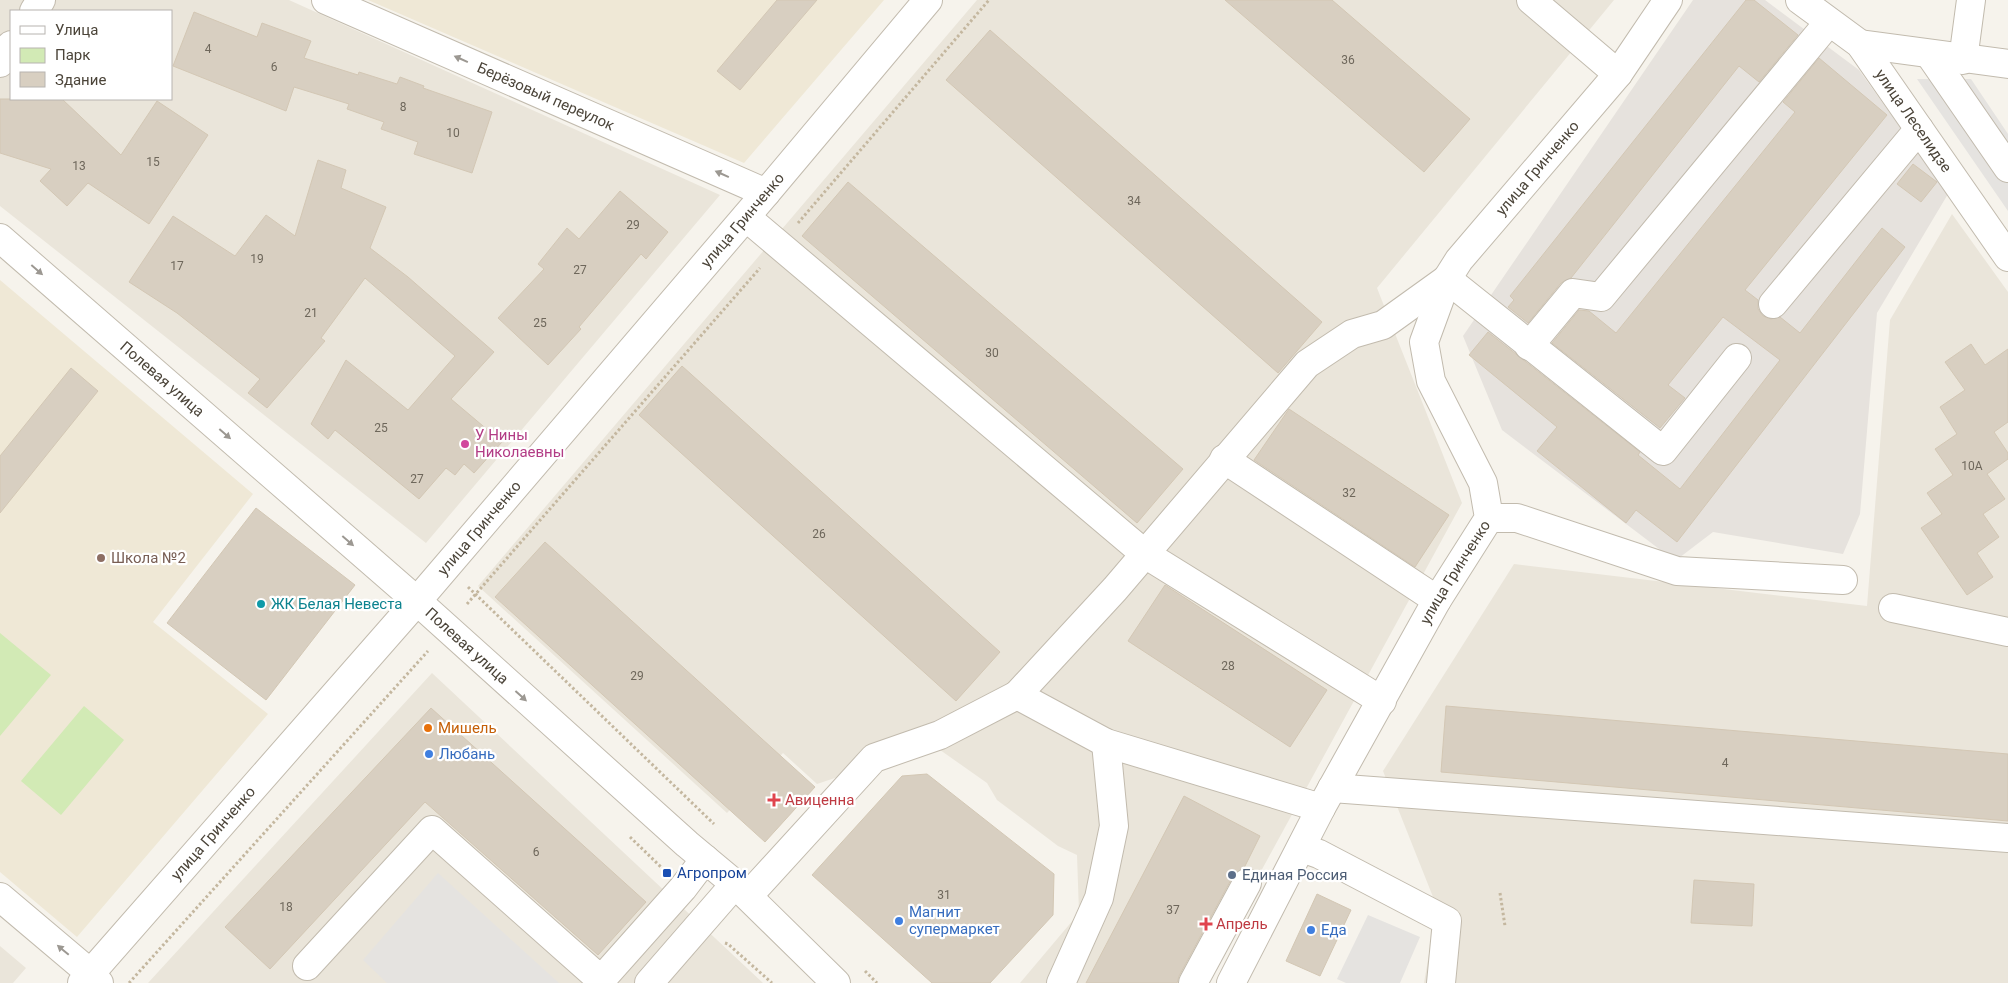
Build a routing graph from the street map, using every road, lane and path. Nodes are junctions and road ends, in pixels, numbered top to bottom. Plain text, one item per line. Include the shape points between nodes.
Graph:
1 (326, 0) edge
2 (928, 0) edge
3 (989, 0) edge
4 (1531, 0) edge
5 (1668, 0) edge
6 (1800, 0) edge
7 (1971, 0) edge
8 (1829, 22) junction
9 (1860, 44) junction
10 (10, 47) edge
11 (1930, 55) junction
12 (1963, 60) junction
13 (0, 63) edge
14 (2008, 64) edge
15 (1618, 74) junction
16 (1919, 129) junction
17 (2008, 168) edge
18 (766, 193) junction
19 (746, 217) junction
20 (0, 238) edge
21 (780, 244) junction
22 (2008, 257) edge
23 (1447, 279) junction
24 (1773, 304) dead end
25 (1529, 346) junction
26 (1737, 358) dead end
27 (1224, 459) junction
28 (1489, 518) junction
29 (1145, 554) junction
30 (445, 566) junction
31 (1843, 580) dead end
32 (477, 594) junction
33 (1437, 600) junction
34 (417, 601) junction
35 (1894, 608) dead end
36 (444, 627) junction
37 (2008, 632) edge
38 (1017, 695) junction
39 (1382, 701) junction
40 (1106, 743) junction
41 (1326, 798) junction
42 (717, 827) dead end
43 (2008, 838) edge
44 (1302, 848) junction
45 (705, 859) junction
46 (1247, 882) dead end
47 (741, 890) junction
48 (1500, 894) dead end
49 (0, 897) edge
50 (1504, 926) dead end
51 (307, 966) dead end
52 (863, 969) dead end
53 (90, 980) edge
54 (129, 983) edge
55 (648, 983) edge
56 (836, 983) edge
57 (877, 983) edge
58 (1061, 983) edge
59 (1193, 983) edge
60 (1231, 983) edge
61 (1441, 983) edge

18 -> 1 street, Берёзовый переулок
2 - 18 street, улица Гринченко
3 - 21 path
4 - 15 street
5 - 15 street, улица Гринченко
6 - 8 street, улица Леселидзе
7 - 12 street
8 - 9 street, улица Леселидзе
8 - 25 street via 1601,297 1573,293
9 - 11 street
9 - 16 street, улица Леселидзе
10 - 13 street
11 - 12 street
11 - 17 street
12 - 14 street
15 - 23 street, улица Гринченко via 1459,260
16 - 22 street, улица Леселидзе
16 - 24 street
18 - 19 street, улица Гринченко
19 - 21 street
19 - 30 street, улица Гринченко
20 -> 34 street, Полевая улица
21 - 29 street
21 - 32 path
23 - 25 street
23 - 27 street via 1383,325 1352,334 1307,364
23 - 28 street, улица Гринченко via 1424,342 1432,381 1483,483
25 - 26 street via 1663,451
27 - 29 street
27 - 33 street
28 - 31 street via 1518,518 1677,571
28 - 33 street, улица Гринченко
29 - 38 street
29 - 39 street
30 - 32 path
30 - 34 street, улица Гринченко
32 - 36 path
32 - 42 path
33 - 39 street, улица Гринченко
34 - 36 street, Полевая улица
34 - 53 street, улица Гринченко
35 - 37 street
36 -> 45 street, Полевая улица
36 - 54 path via 432,647
38 - 40 street
38 - 47 street via 940,735 874,758
39 - 41 street, улица Гринченко
40 - 41 street
40 - 58 street via 1114,826 1099,898
41 - 43 street
41 - 44 street, улица Гринченко
44 - 60 street, улица Гринченко
44 - 61 street via 1320,854 1447,922
45 - 47 street, Полевая улица
45 - 51 street via 601,980 432,830
46 - 59 street
47 - 55 street
47 - 56 street, Полевая улица
48 - 50 path
53 -> 49 street
52 - 57 path

